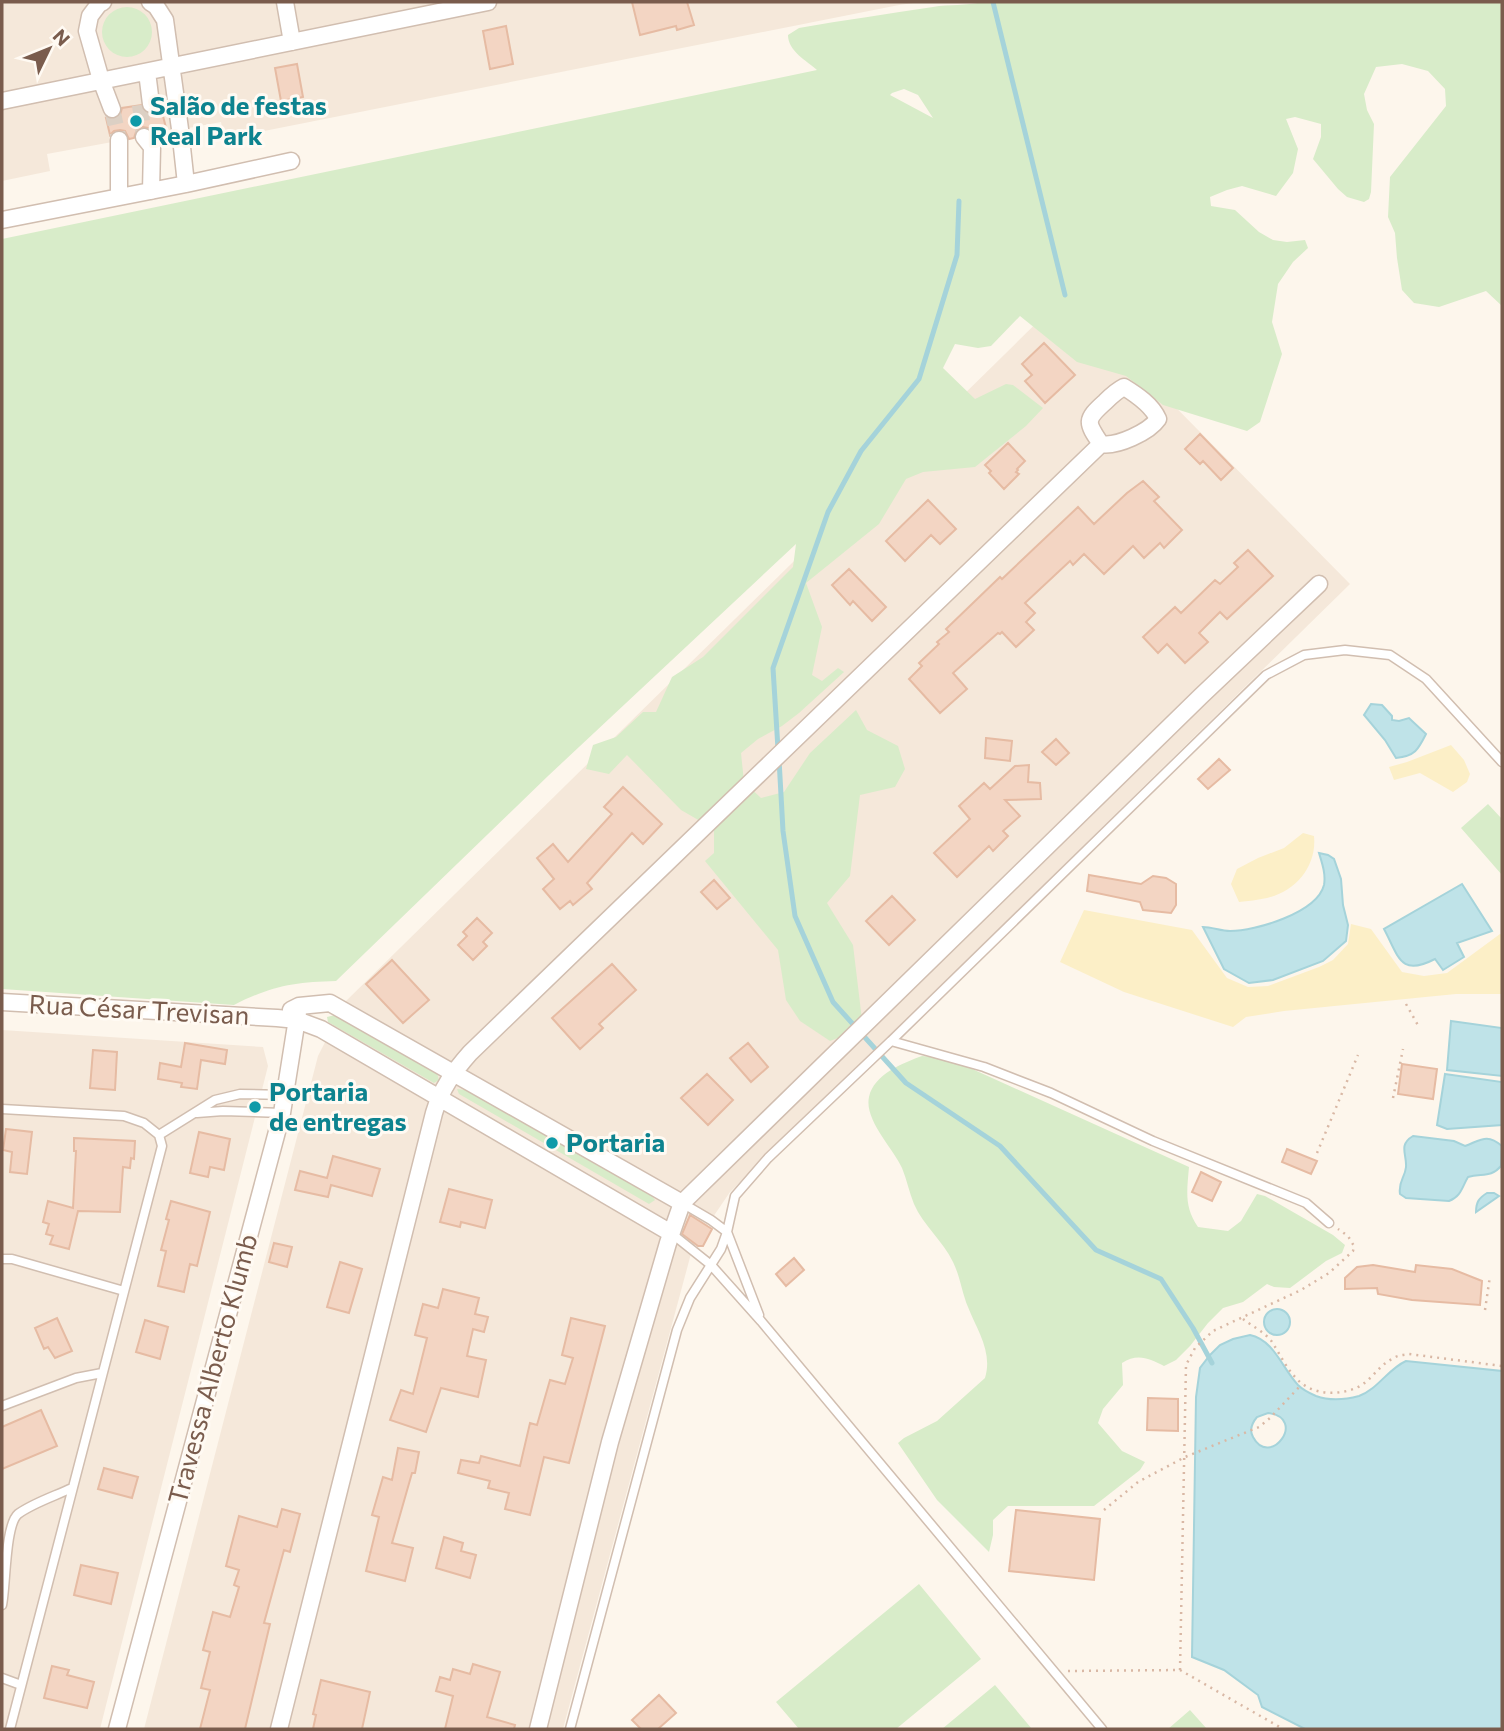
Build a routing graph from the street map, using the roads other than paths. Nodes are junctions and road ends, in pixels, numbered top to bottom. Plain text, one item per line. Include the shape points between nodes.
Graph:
1 (103, 2) edge
2 (150, 2) edge
3 (285, 2) edge
4 (488, 2) edge
5 (447, 6) edge
6 (292, 42) junction
7 (171, 67) junction
8 (143, 72) junction
9 (100, 80) junction
10 (2, 101) edge
11 (146, 104) tunnel mouth
12 (112, 109) tunnel mouth
13 (119, 140) tunnel mouth
14 (150, 140) tunnel mouth
15 (291, 161) dead end
16 (186, 184) junction
17 (150, 191) junction
18 (118, 197) junction
19 (2, 220) edge
20 (1101, 444) dead end
21 (1319, 584) dead end
22 (1502, 762) edge
23 (2, 1002) edge
24 (298, 1013) junction
25 (891, 1041) junction
26 (453, 1073) junction
27 (285, 1095) junction
28 (439, 1097) junction
29 (2, 1109) edge
30 (194, 1113) junction
31 (282, 1113) junction
32 (159, 1135) junction
33 (681, 1203) junction
34 (1329, 1223) road end
35 (727, 1232) junction
36 (671, 1233) junction
37 (2, 1259) edge
38 (712, 1265) junction
39 (124, 1291) junction
40 (761, 1321) junction
41 (103, 1373) junction
42 (2, 1406) edge
43 (72, 1488) junction
44 (2, 1605) edge
45 (2, 1678) edge
46 (21, 1685) junction
47 (10, 1729) edge
48 (117, 1729) edge
49 (279, 1729) edge
50 (538, 1729) edge
51 (570, 1729) edge
52 (1102, 1729) edge

1 - 9 street via 90,16 87,31
2 - 7 street via 165,20
3 - 6 street
4 - 5 street
5 - 6 street
6 - 7 street
7 - 8 street
7 - 16 street
8 - 9 street
8 - 11 street
9 - 10 street
9 - 12 street
13 - 18 street
14 - 17 street
15 - 16 street
16 - 17 street
17 - 18 street
18 - 19 street
20 - 26 street
21 - 33 street
22 - 25 lane via 1426,679 1390,655 1345,650 1304,656 1266,675
23 - 24 street, Rua César Trevisan via 277,1018
24 - 26 street via 330,1003
24 - 27 street, Travessa Alberto Klumb
24 - 28 street
25 - 34 lane via 984,1067 1051,1093 1153,1141 1306,1203
25 - 35 lane via 768,1158 735,1196
26 - 28 street
26 - 33 street
27 - 30 lane via 240,1094 215,1100
27 - 31 street, Travessa Alberto Klumb
28 - 36 street
28 - 49 street
29 - 32 lane via 124,1116
30 - 31 lane
30 - 32 lane
31 - 48 street, Travessa Alberto Klumb
32 - 39 lane via 162,1146
33 - 35 lane
33 - 36 street
35 - 38 lane
35 - 40 lane
36 - 38 lane
36 - 50 street via 610,1442
37 - 39 lane
38 - 40 lane
38 - 51 lane via 690,1298 677,1330
39 - 41 lane
40 - 52 lane
41 - 42 lane via 76,1378
41 - 43 lane
43 - 44 lane via 15,1516
43 - 46 lane
45 - 46 lane
46 - 47 lane

